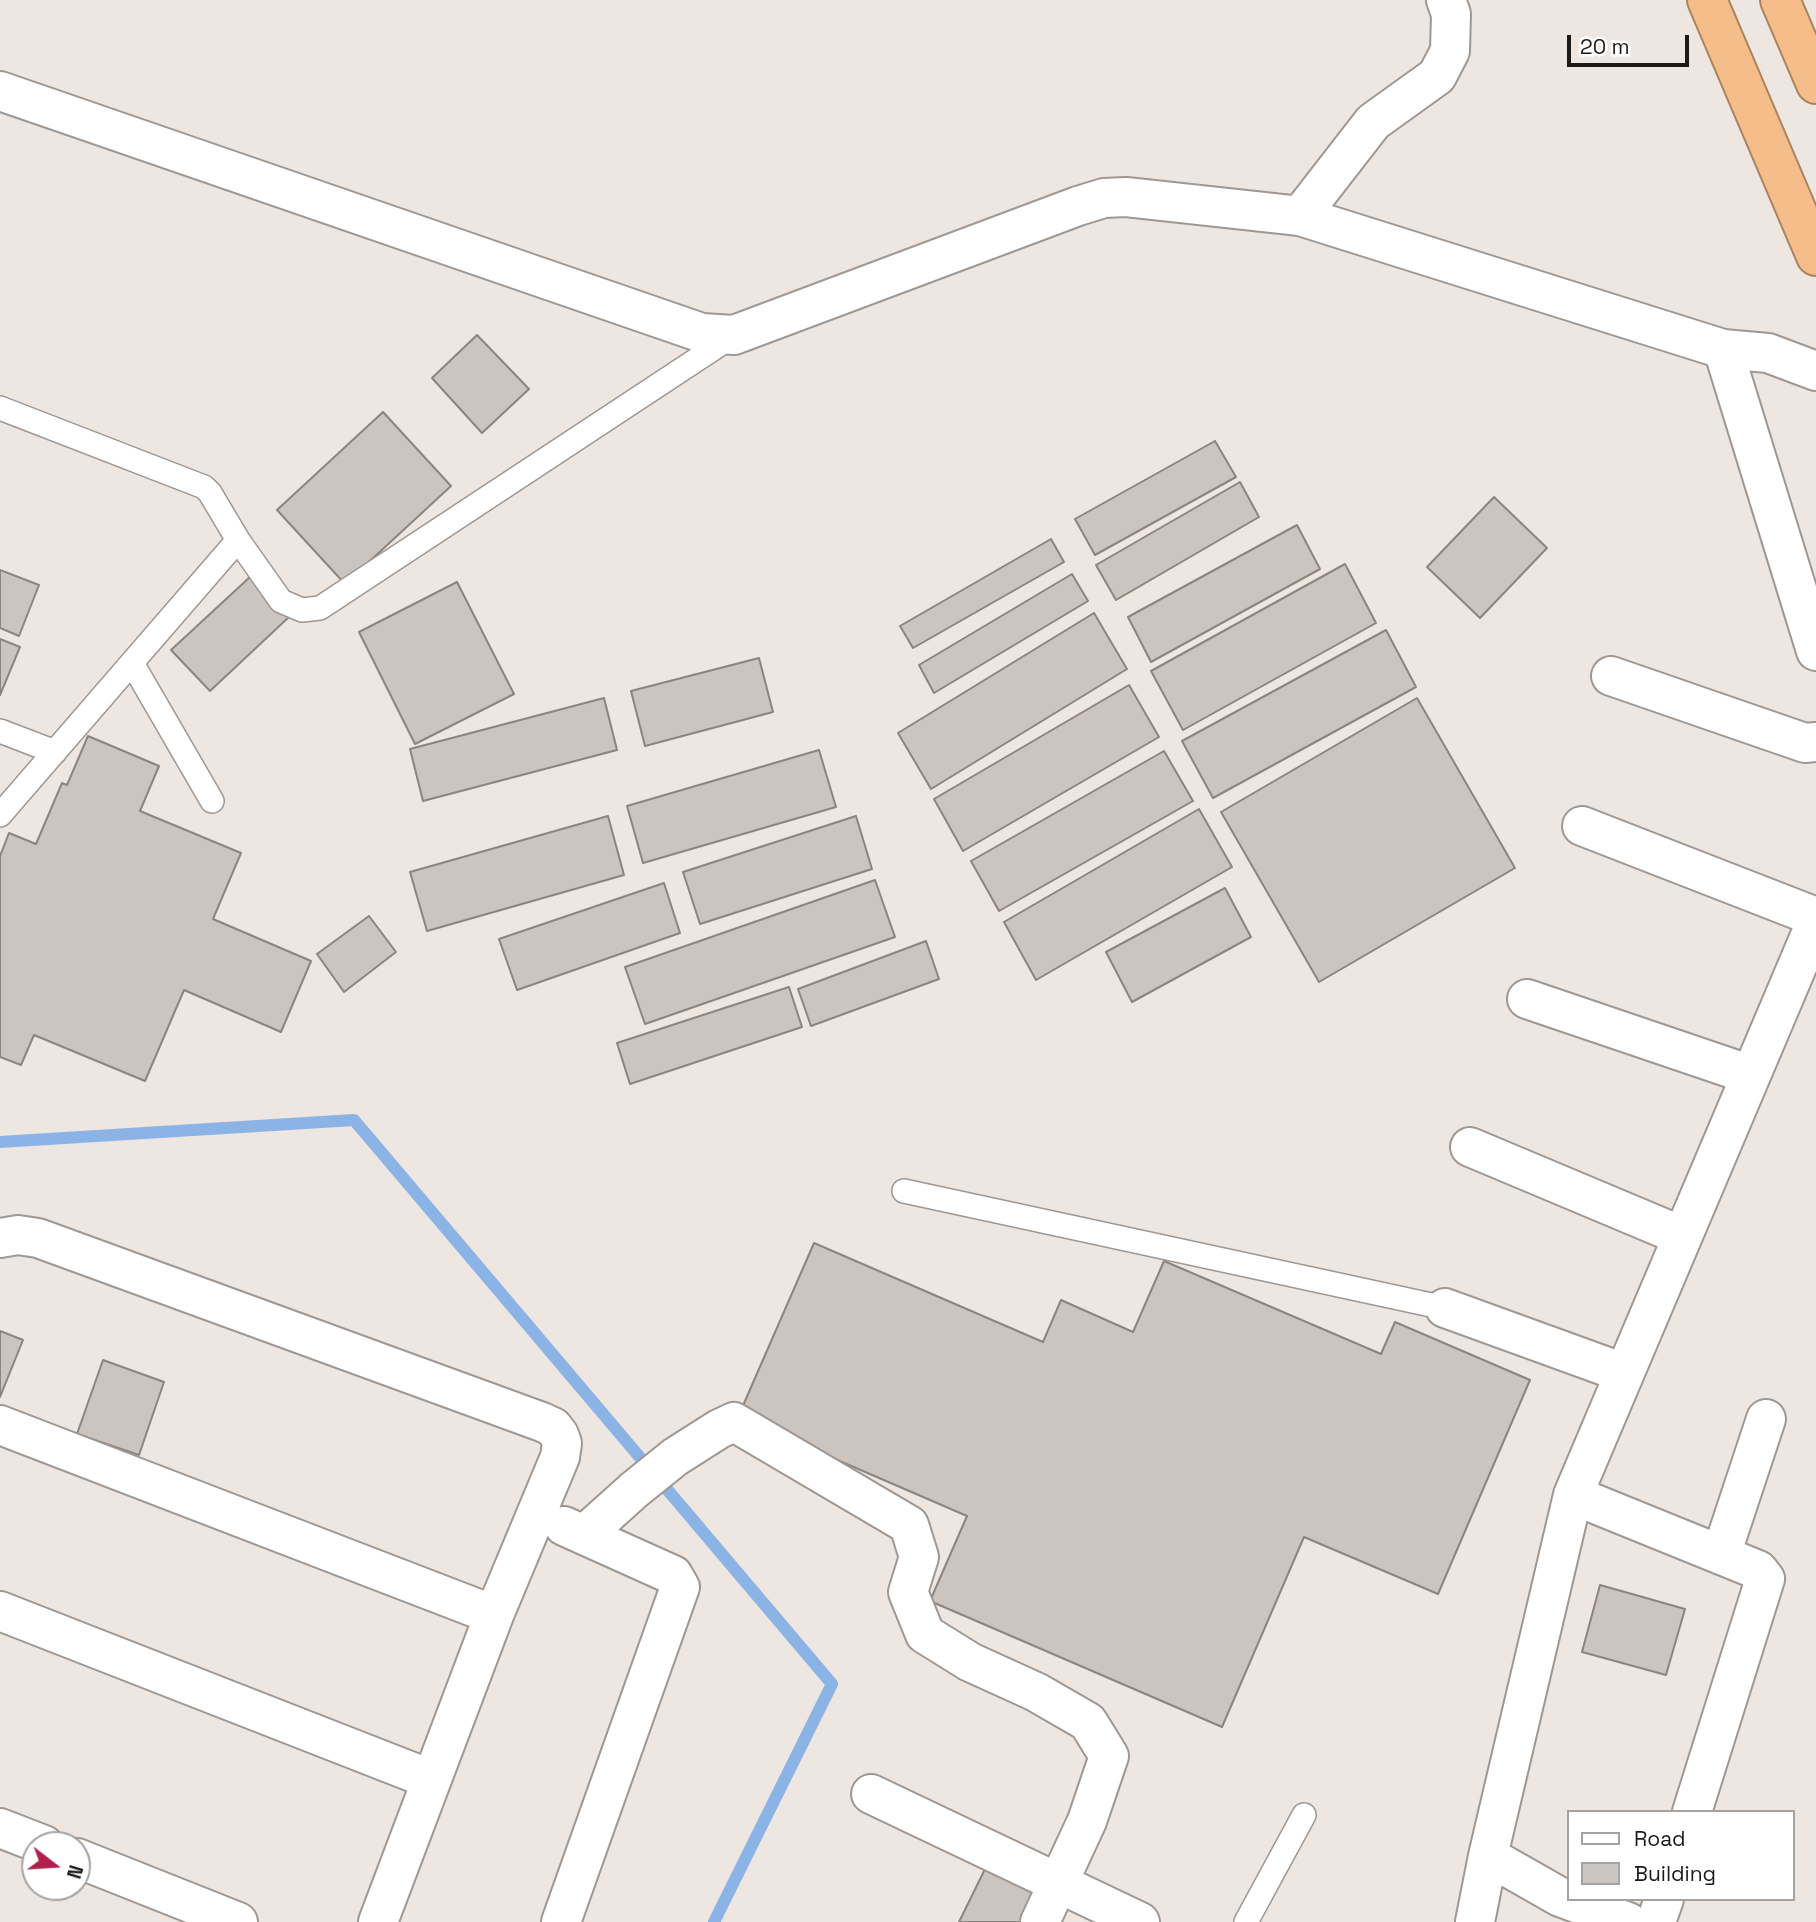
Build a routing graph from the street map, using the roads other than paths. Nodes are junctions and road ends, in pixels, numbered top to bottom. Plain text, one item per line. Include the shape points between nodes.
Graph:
1 (1446, 0) edge
2 (1707, 0) edge
3 (1780, 0) edge
4 (1816, 84) edge
5 (0, 91) edge
6 (1300, 216) junction
7 (1816, 256) edge
8 (734, 335) junction
9 (1723, 349) junction
10 (1816, 371) edge
11 (0, 408) edge
12 (238, 540) junction
13 (1816, 651) edge
14 (132, 663) junction
15 (1611, 676) dead end
16 (0, 731) edge
17 (1816, 742) edge
18 (55, 752) junction
19 (212, 801) dead end
20 (0, 815) edge
21 (1582, 827) dead end
22 (1816, 920) edge
23 (1527, 999) dead end
24 (1751, 1075) junction
25 (1470, 1147) dead end
26 (904, 1191) dead end
27 (1682, 1236) junction
28 (0, 1238) edge
29 (1445, 1308) joint
30 (1624, 1373) junction
31 (1766, 1419) dead end
32 (0, 1425) edge
33 (1573, 1495) junction
34 (537, 1514) junction
35 (584, 1535) junction
36 (1721, 1555) junction
37 (0, 1611) edge
38 (494, 1615) junction
39 (430, 1779) junction
40 (871, 1794) dead end
41 (1693, 1810) edge
42 (1304, 1815) dead end
43 (0, 1828) edge
44 (21, 1836) edge
45 (1488, 1856) junction
46 (91, 1864) edge
47 (1058, 1882) junction
48 (1568, 1900) edge
49 (1571, 1901) edge
50 (1663, 1901) edge
51 (238, 1922) edge
52 (378, 1922) edge
53 (561, 1922) edge
54 (1040, 1922) edge
55 (1140, 1922) edge
56 (1246, 1922) edge
57 (1475, 1922) edge
58 (1628, 1922) edge
59 (1656, 1922) edge

1 - 6 street via 1451,14 1450,51 1437,76 1373,122
2 - 7 highway
3 - 4 highway
5 - 8 street via 683,328
6 - 8 street via 1104,198
6 - 9 street
8 - 12 lane via 320,608 302,610 281,601
9 - 10 street via 1768,353
9 - 13 street
11 - 12 lane via 204,487
12 - 14 lane
14 - 18 lane
14 - 19 lane
15 - 17 street via 1805,743
16 - 18 lane
18 - 20 lane
21 - 22 street
22 - 24 street
23 - 24 street
24 - 27 street
25 - 27 street
26 - 29 lane
27 - 30 street
28 - 34 street via 38,1238 553,1427 562,1443 560,1457
29 - 30 street
30 - 33 street
31 - 36 street
32 - 38 street
33 - 36 street
33 - 45 street
34 - 35 street
34 - 38 street
35 - 47 street via 675,1457 731,1423 909,1525 919,1557 908,1592 925,1634 970,1662 1088,1721 1109,1756 1087,1821
35 - 53 street via 673,1575 680,1587
36 - 41 street via 1758,1570 1765,1584
37 - 39 street
38 - 39 street
39 - 52 street
40 - 47 street
42 - 56 lane
43 - 44 street
45 - 48 street
45 - 57 street
46 - 51 street
47 - 54 street
47 - 55 street
49 - 58 street
50 - 59 street

